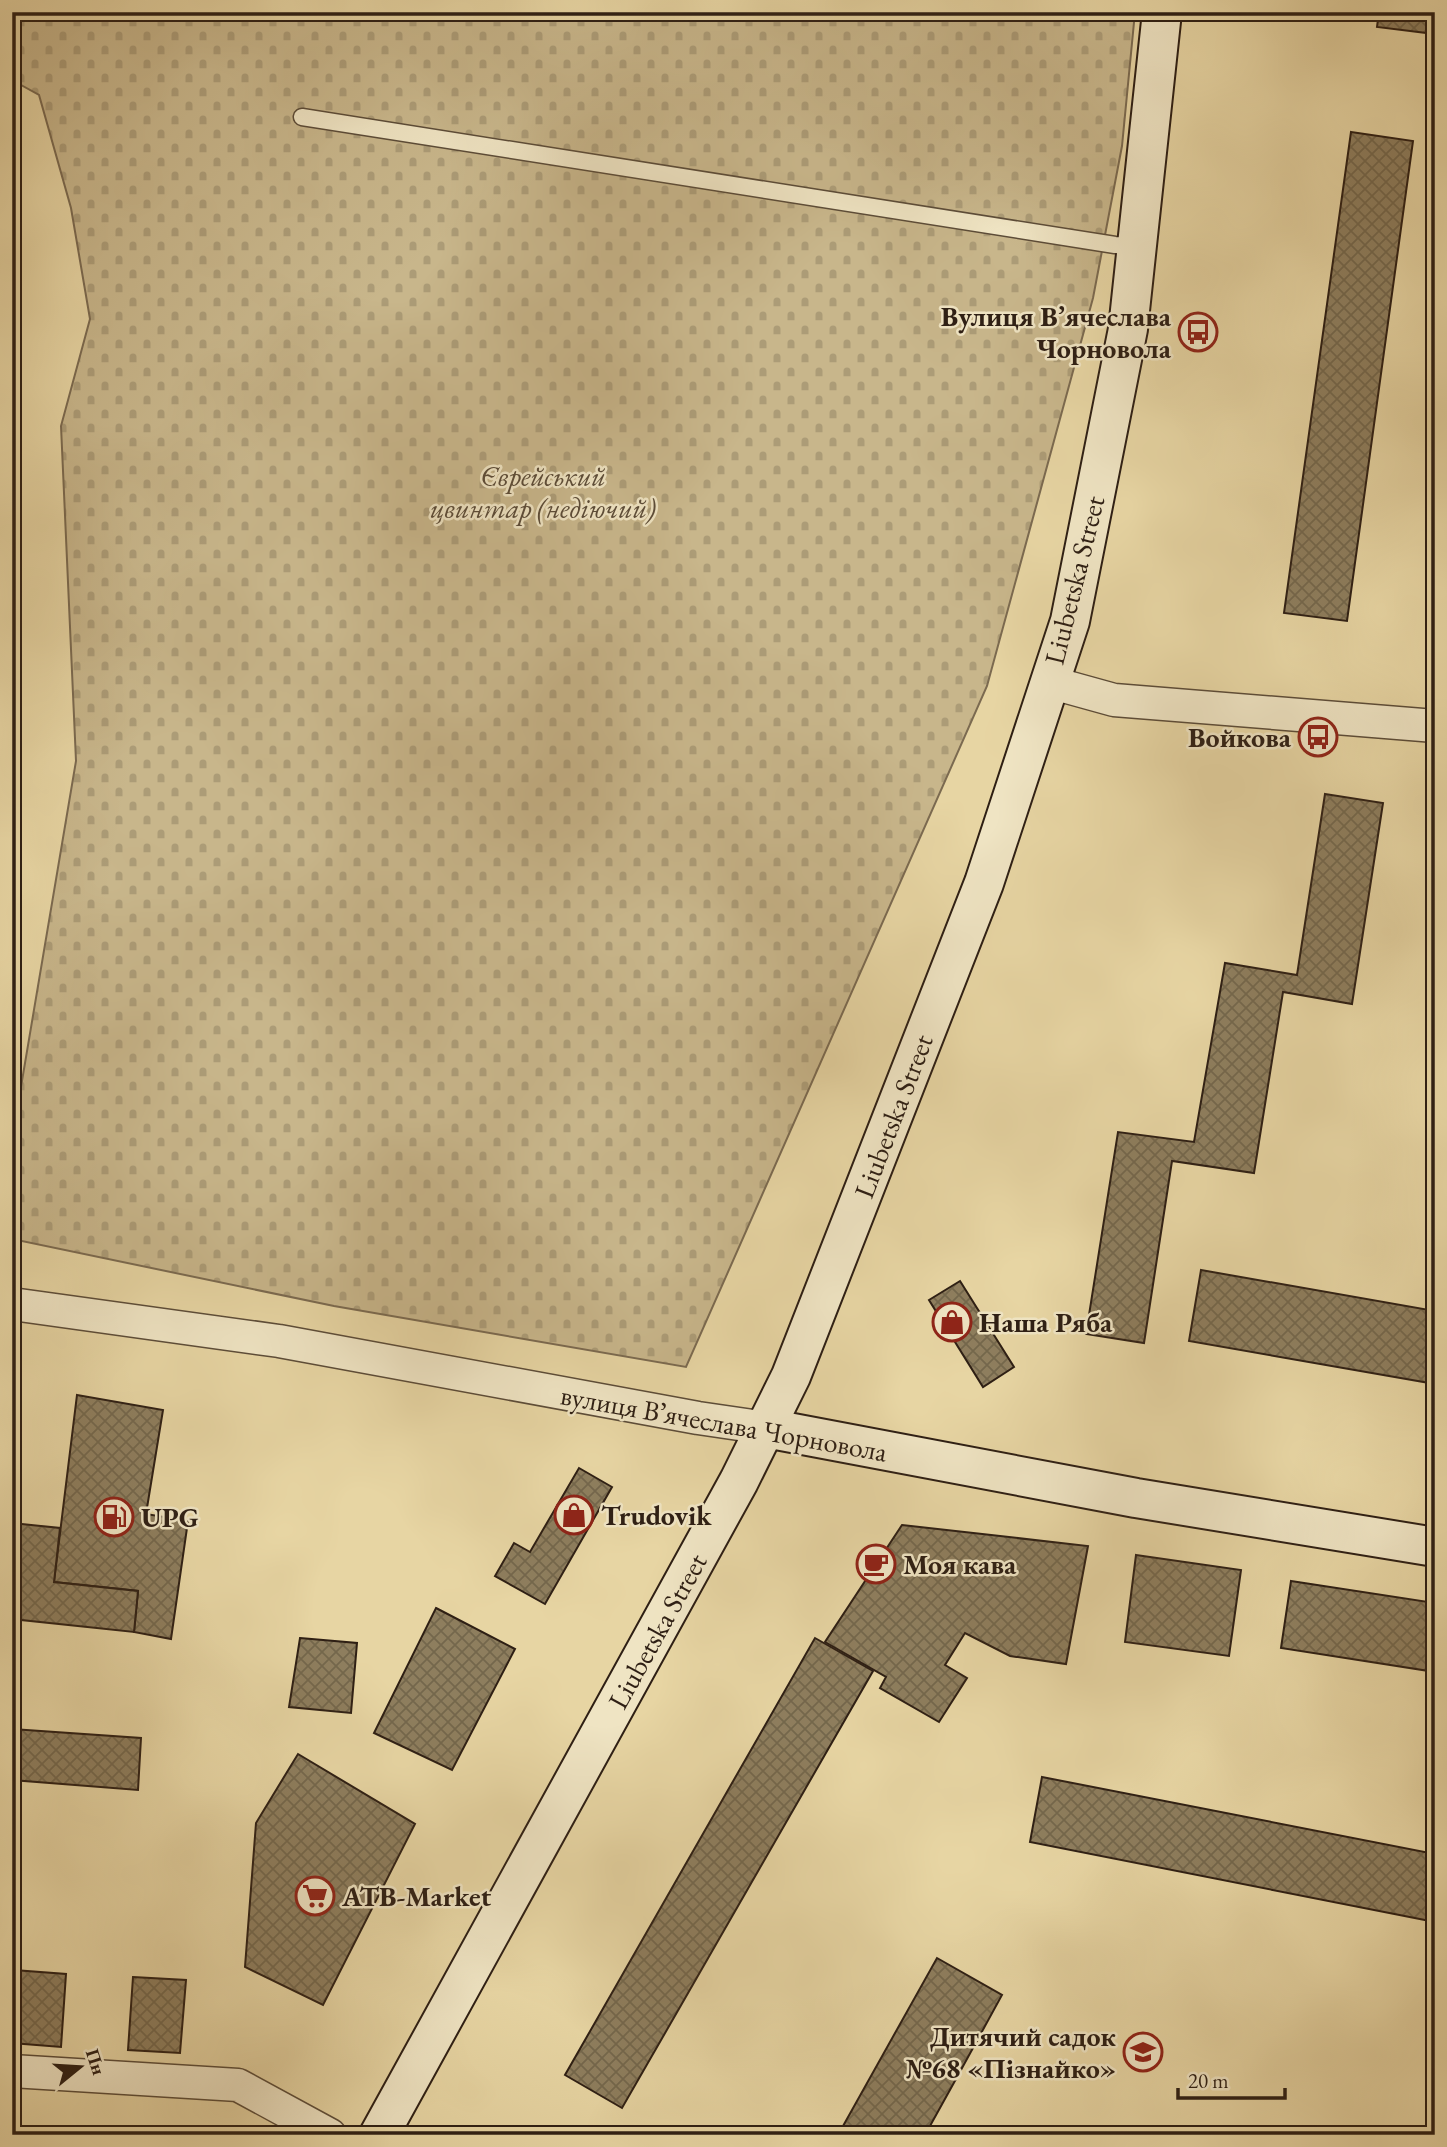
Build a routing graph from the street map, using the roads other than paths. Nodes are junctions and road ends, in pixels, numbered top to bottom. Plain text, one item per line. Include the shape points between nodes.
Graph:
1 (1162, 12) edge
2 (302, 117) dead end
3 (1137, 246) junction
4 (1049, 682) junction
5 (1435, 726) edge
6 (12, 1304) edge
7 (766, 1428) junction
8 (1435, 1547) edge
9 (12, 2071) edge
10 (330, 2135) edge
11 (379, 2135) edge

1 - 3 main road, Liubetska Street
2 - 3 lane
3 - 4 main road, Liubetska Street via 1128,329 1070,621
4 - 5 street via 1114,700
4 - 7 main road, Liubetska Street via 984,883 791,1376
6 - 7 street, вулиця Вʼячеслава Чорновола via 279,1340
7 - 8 main road, вулиця Вʼячеслава Чорновола via 1136,1498
7 - 11 main road, Liubetska Street
9 - 10 street via 238,2085

